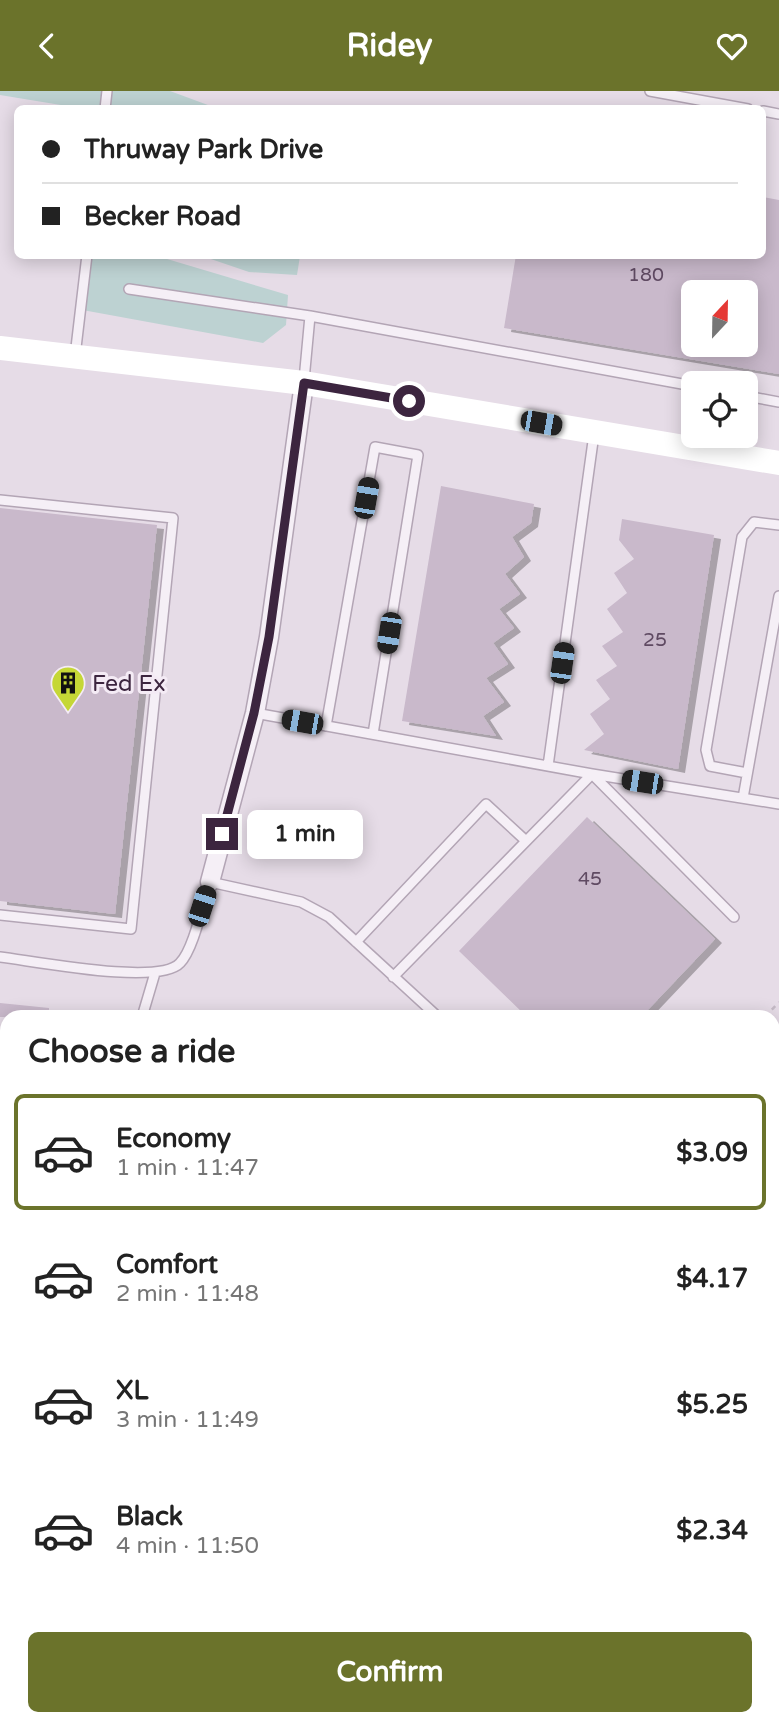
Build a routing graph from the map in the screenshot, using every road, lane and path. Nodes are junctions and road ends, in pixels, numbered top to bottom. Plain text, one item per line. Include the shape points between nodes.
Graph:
1 (650, 91) edge
2 (726, 105) edge
3 (87, 259) edge
4 (130, 289) dead end
5 (310, 316) junction
6 (0, 348) edge
7 (75, 358) junction
8 (304, 383) junction
9 (681, 384) edge
10 (758, 398) edge
11 (779, 402) edge
12 (594, 432) junction
13 (779, 463) edge
14 (0, 500) edge
15 (779, 525) edge
16 (779, 596) edge
17 (254, 713) junction
18 (326, 726) junction
19 (373, 734) junction
20 (548, 766) junction
21 (747, 773) junction
22 (592, 774) junction
23 (743, 798) junction
24 (779, 804) edge
25 (525, 839) junction
26 (210, 882) junction
27 (0, 915) edge
28 (734, 917) dead end
29 (356, 942) junction
30 (0, 957) edge
31 (155, 974) junction
32 (393, 977) junction
33 (144, 1010) edge
34 (430, 1010) edge

1 - 2 lane
3 - 7 lane
4 - 5 lane
5 - 8 lane
5 - 9 lane
6 - 7 main road
7 - 8 main road
8 - 12 main road
8 - 17 street
10 - 11 lane
12 - 13 main road
12 - 20 lane
14 - 27 lane via 173,518 131,929
15 - 21 lane via 754,522 742,537 706,750 710,766
16 - 21 lane
17 - 18 lane
17 - 26 street
18 - 19 lane
18 - 19 lane via 375,447 418,455
19 - 20 lane
20 - 22 lane
21 - 23 lane
22 - 23 lane
22 - 25 lane
22 - 28 lane
23 - 24 lane
25 - 29 lane via 486,804
25 - 32 lane
26 - 29 lane via 301,902 329,917
26 - 31 lane via 182,961
29 - 32 lane
30 - 31 lane
31 - 33 lane
32 - 34 lane

